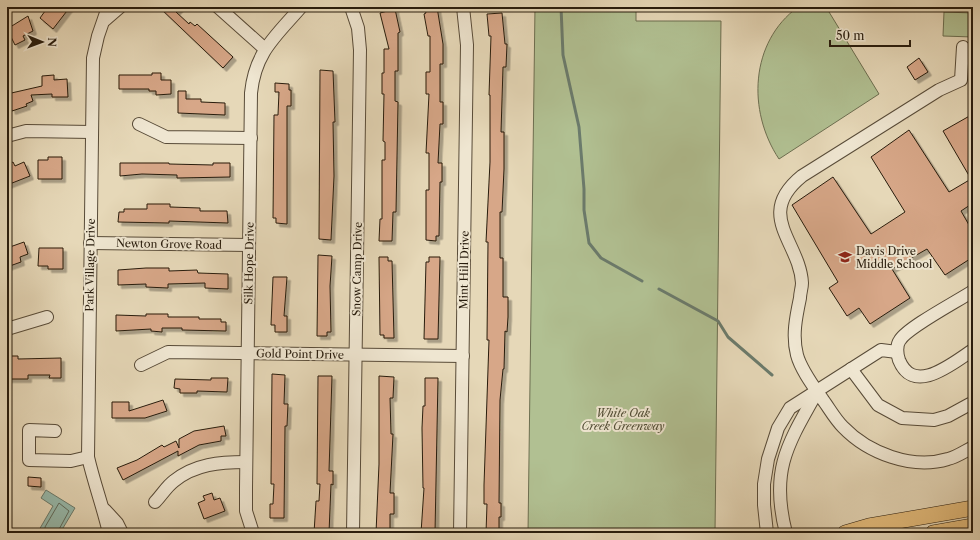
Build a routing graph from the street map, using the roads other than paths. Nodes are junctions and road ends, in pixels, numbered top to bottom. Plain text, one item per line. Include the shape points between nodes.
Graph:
1 (108, 7) edge
2 (120, 7) edge
3 (218, 7) edge
4 (301, 7) edge
5 (351, 7) edge
6 (464, 7) edge
7 (104, 20) junction
8 (962, 47) dead end
9 (265, 49) junction
10 (139, 124) dead end
11 (92, 132) junction
12 (7, 136) edge
13 (251, 138) junction
14 (90, 243) junction
15 (249, 245) junction
16 (973, 291) edge
17 (47, 317) dead end
18 (7, 329) edge
19 (973, 350) edge
20 (897, 352) junction
21 (248, 353) junction
22 (355, 355) junction
23 (463, 356) junction
24 (141, 365) dead end
25 (851, 369) junction
26 (817, 391) junction
27 (973, 408) edge
28 (55, 431) dead end
29 (973, 447) edge
30 (88, 457) junction
31 (246, 462) junction
32 (155, 502) dead end
33 (973, 508) edge
34 (104, 509) junction
35 (973, 526) edge
36 (109, 533) edge
37 (122, 533) edge
38 (253, 533) edge
39 (353, 533) edge
40 (460, 533) edge
41 (767, 533) edge
42 (786, 533) edge
43 (845, 533) edge
44 (933, 533) edge

1 - 7 street, Park Village Drive
2 - 7 street
3 - 9 street
4 - 9 street, Silk Hope Drive
5 - 22 street, Snow Camp Drive via 358,28 360,50
6 - 23 street, Mint Hill Drive via 467,46
7 - 11 street, Park Village Drive via 93,58
8 - 26 street via 960,80 939,90 789,186 782,208 783,229 800,267 802,284 794,335 797,356
9 - 13 street, Silk Hope Drive via 252,81
10 - 13 street via 166,137
11 - 12 street via 26,131
11 - 14 street, Park Village Drive
13 - 15 street, Silk Hope Drive
14 - 15 street, Newton Grove Road
14 - 30 street, Park Village Drive
15 - 21 street, Silk Hope Drive
16 - 20 street via 899,340
17 - 18 street
19 - 20 street via 937,373 925,377 914,376 906,370
20 - 25 street via 881,350
21 - 22 street, Gold Point Drive
21 - 24 street, Gold Point Drive via 168,352
21 - 31 street, Silk Hope Drive
22 - 23 street, Gold Point Drive
22 - 39 street, Snow Camp Drive
23 - 40 street, Mint Hill Drive
25 - 26 street
25 - 27 street via 878,405 902,418 934,420 948,416 970,404
26 - 29 street via 842,426 864,444 899,460 921,462 948,459
26 - 41 street via 790,408 778,428 768,459 764,484
26 - 42 street via 792,437 782,464 778,494
28 - 30 street via 29,430 29,460 72,461
30 - 34 street, Park Village Drive
31 - 32 street via 220,462 196,469 174,481
31 - 38 street, Silk Hope Drive via 246,511
33 - 43 main road via 869,526
34 - 36 street, Park Village Drive
34 - 37 street, Park Village Drive
35 - 44 main road

